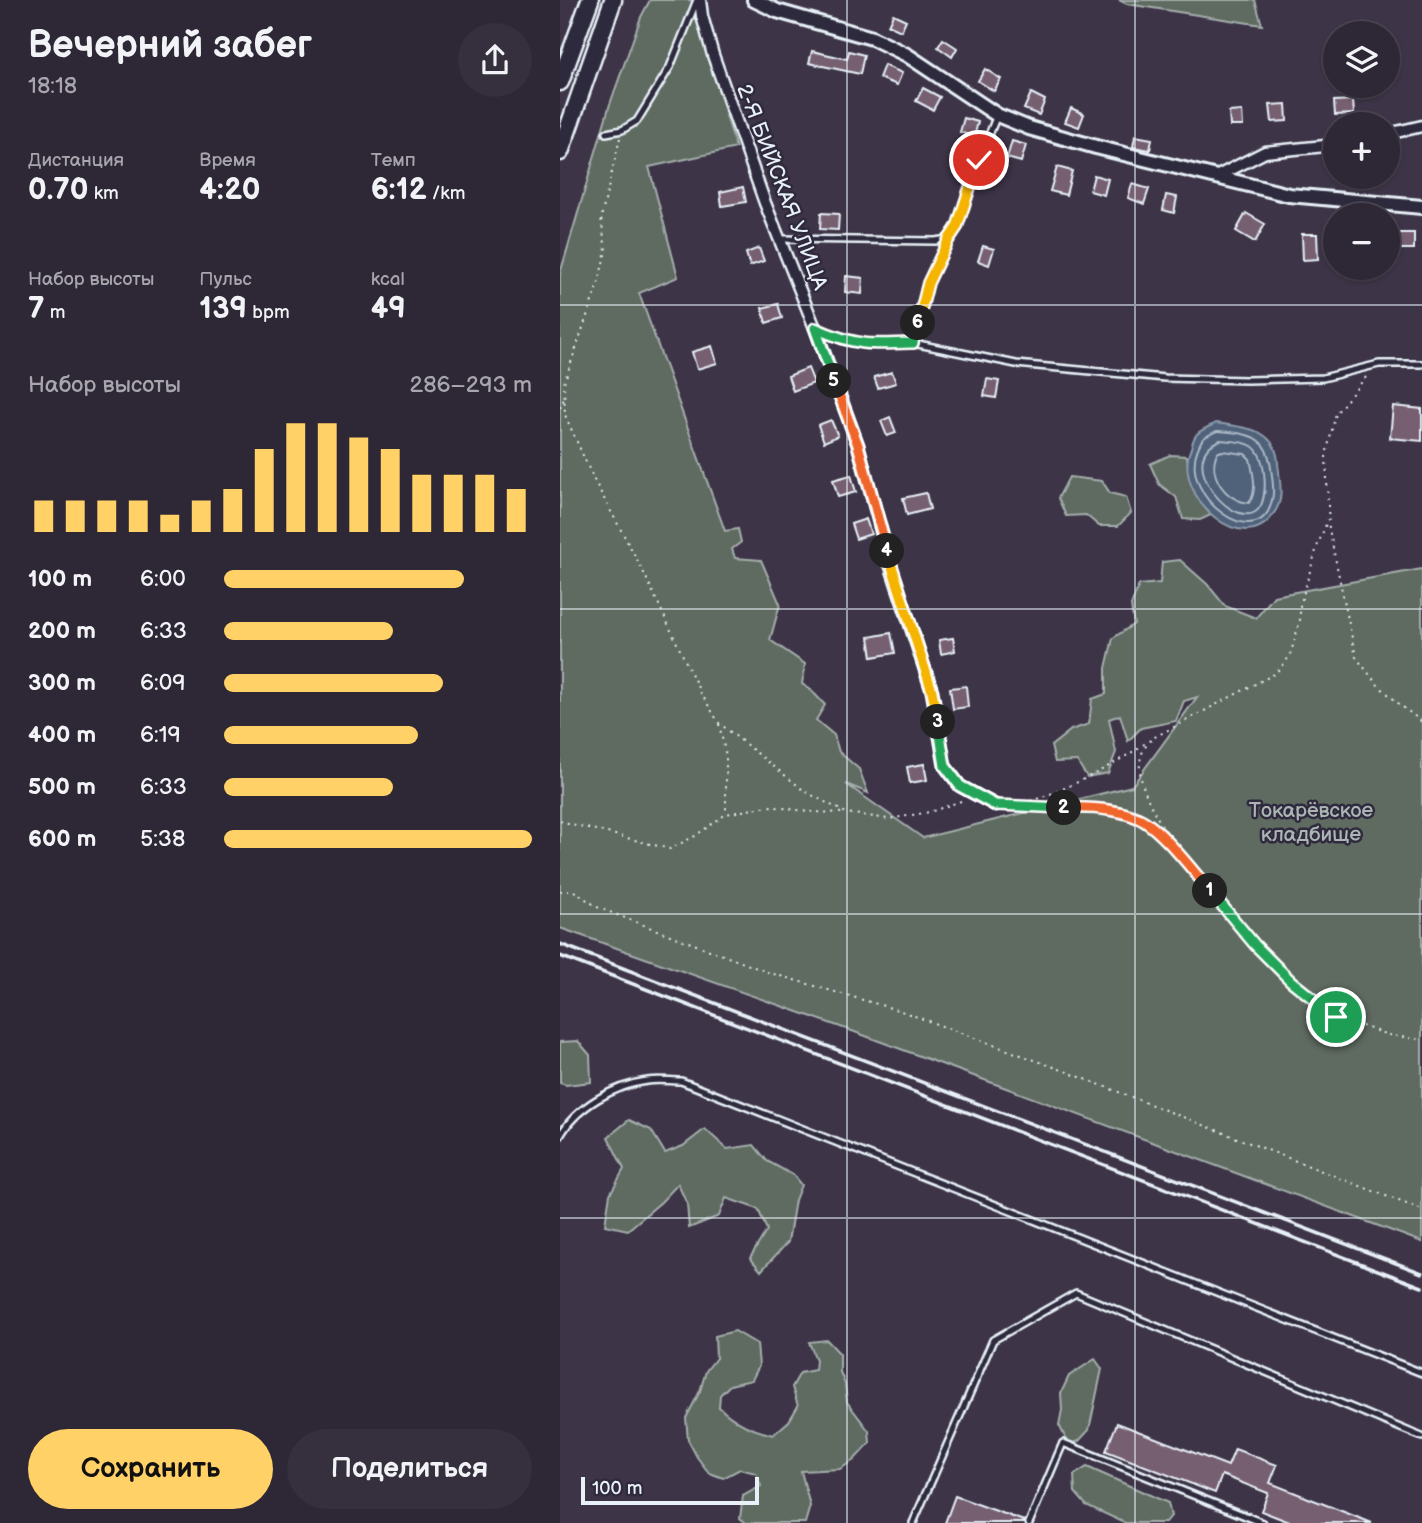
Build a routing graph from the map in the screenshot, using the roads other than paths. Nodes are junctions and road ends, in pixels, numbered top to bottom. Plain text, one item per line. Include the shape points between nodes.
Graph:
1 (590, 0) edge
2 (620, 0) edge
3 (699, 0) edge
4 (754, 0) edge
5 (610, 6) edge
6 (560, 82) edge
7 (997, 115) junction
8 (1422, 125) edge
9 (1400, 131) edge
10 (606, 132) dead end
11 (1323, 146) edge
12 (560, 152) edge
13 (1216, 177) junction
14 (1422, 207) edge
15 (780, 239) junction
16 (949, 239) junction
17 (815, 328) junction
18 (913, 343) junction
19 (1422, 363) edge
20 (995, 805) road end
21 (560, 1136) edge
22 (1422, 1373) edge
23 (1422, 1437) edge
24 (1238, 1513) junction
25 (913, 1523) edge
26 (1029, 1523) edge
27 (1235, 1523) edge
28 (1263, 1523) edge

1 - 6 highway
2 - 5 highway
3 - 10 lane via 670,67 636,121 622,130
3 - 15 street, 2-Я БИЙСКАЯ УЛИЦА via 713,55
4 - 7 street via 872,38 908,55
5 - 12 highway
7 - 13 street via 1096,147
7 - 16 lane
8 - 9 street
11 - 13 street via 1265,152
13 - 14 street via 1289,195
15 - 16 lane
15 - 17 street, 2-Я БИЙСКАЯ УЛИЦА
16 - 18 lane via 928,283
17 - 18 lane via 844,341 869,345
17 - 20 street, 2-Я БИЙСКАЯ УЛИЦА via 858,445 890,564 932,691 945,766 960,786
18 - 19 lane via 1016,364 1164,378 1323,378 1379,364
21 - 22 lane via 566,1125 600,1097 647,1081 681,1081
23 - 25 lane via 1076,1293 993,1340
24 - 26 lane via 1063,1443
24 - 27 lane
24 - 28 lane

